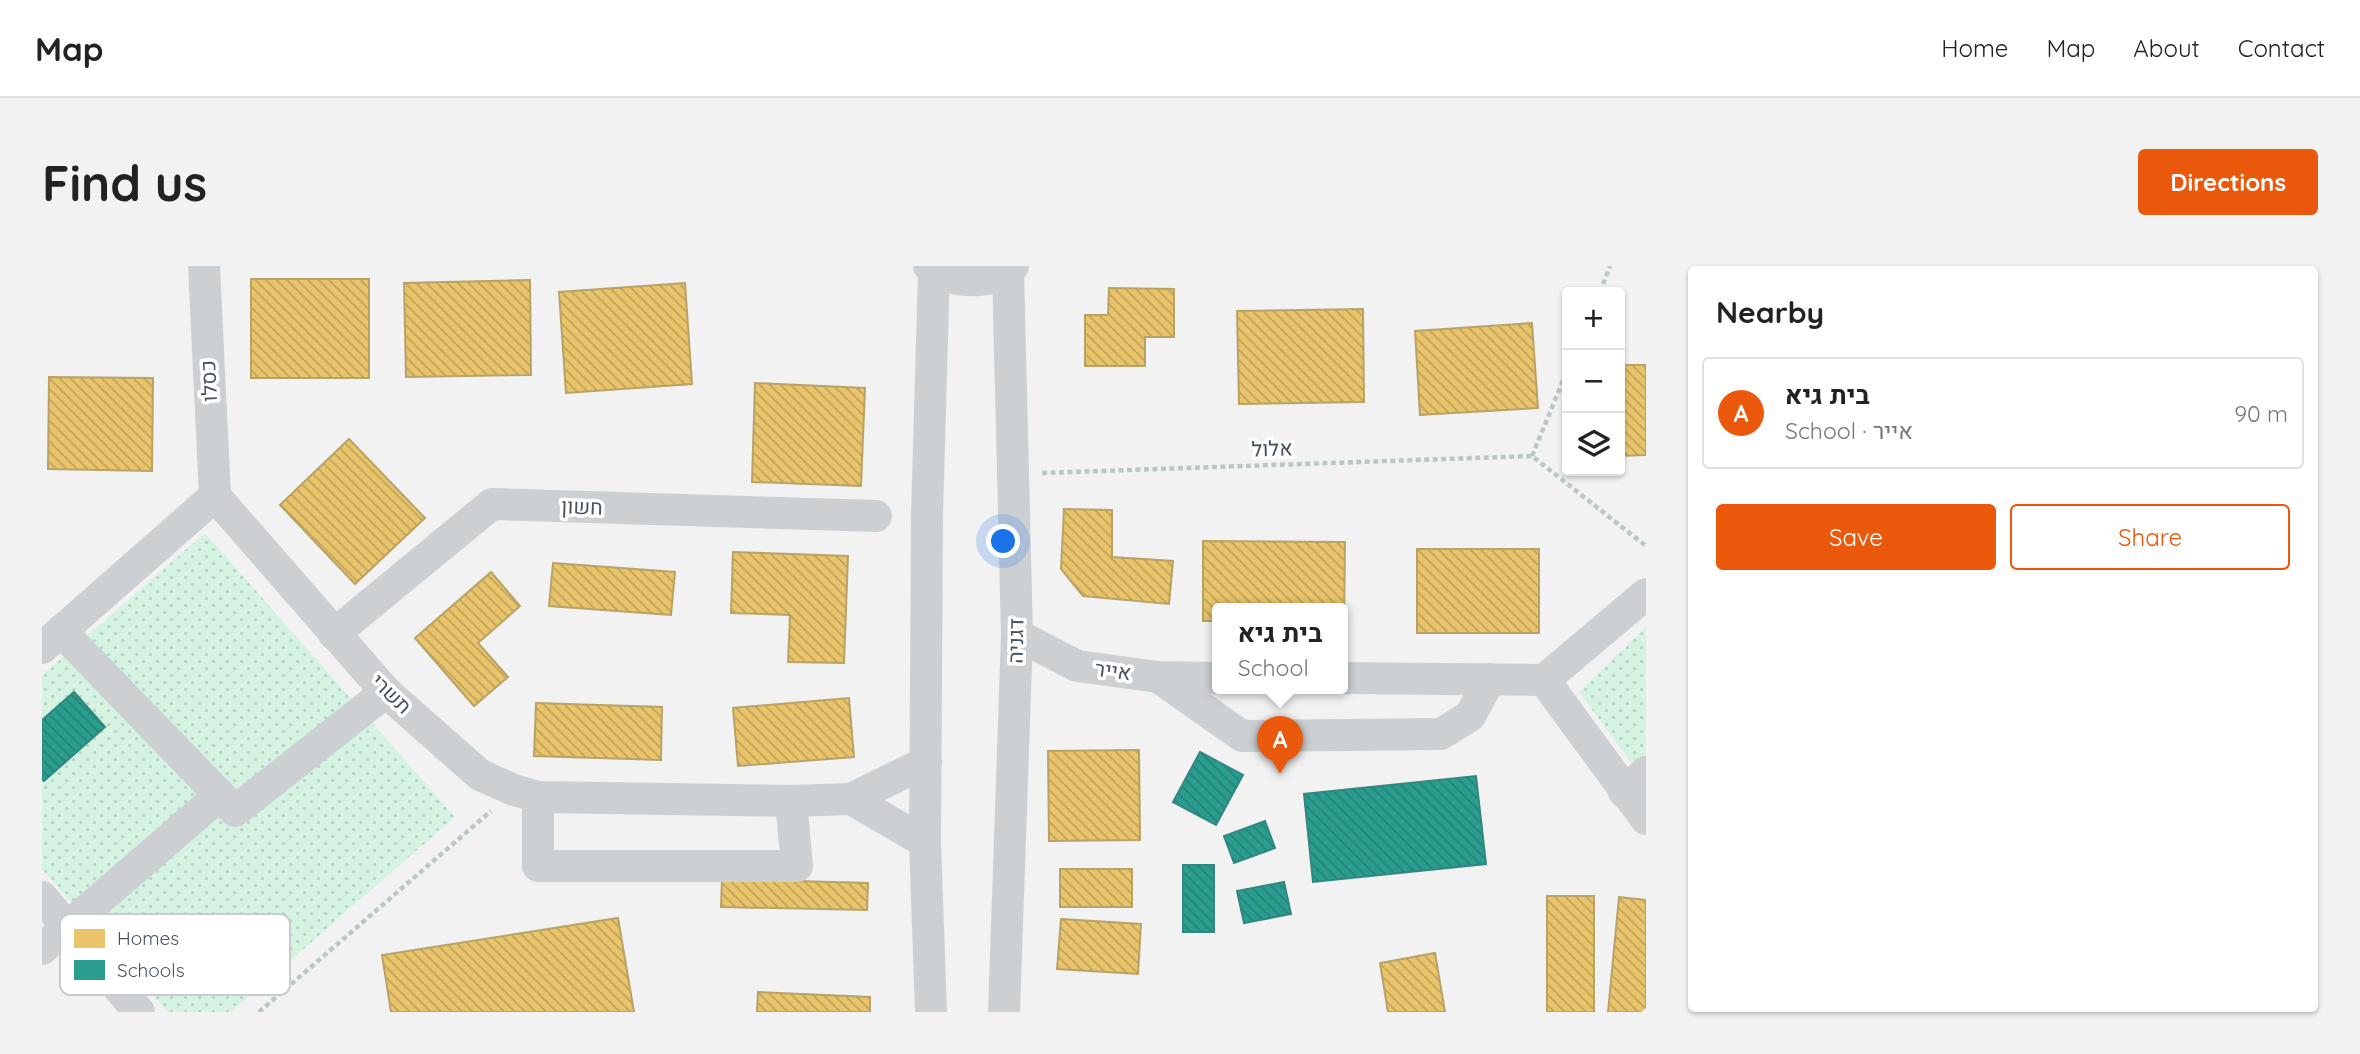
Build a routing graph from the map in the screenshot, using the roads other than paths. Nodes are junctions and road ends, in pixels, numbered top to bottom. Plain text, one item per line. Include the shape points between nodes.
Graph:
1 (204, 266) edge
2 (932, 268) edge
3 (1010, 268) edge
4 (215, 496) junction
5 (876, 516) dead end
6 (1646, 594) edge
7 (334, 634) junction
8 (1017, 635) junction
9 (49, 638) edge
10 (1158, 677) junction
11 (1212, 678) edge
12 (1348, 678) edge
13 (1490, 680) junction
14 (1544, 680) junction
15 (386, 692) junction
16 (926, 762) junction
17 (1635, 782) edge
18 (526, 793) junction
19 (220, 795) junction
20 (851, 799) junction
21 (791, 801) junction
22 (1646, 819) edge
23 (925, 842) junction
24 (42, 897) edge
25 (84, 914) edge
26 (60, 918) edge
27 (60, 934) edge
28 (42, 949) edge
29 (125, 995) edge
30 (139, 1012) edge
31 (931, 1012) edge
32 (1004, 1012) edge

1 - 4 street, כסלו
2 - 3 street via 962,280 985,279
2 - 16 street
3 - 8 street, דגניה
4 - 7 street, תשרי
4 - 9 street
5 - 7 street, חשון via 492,504
6 - 14 street
7 - 15 street, תשרי
8 - 10 street, אייר via 1077,666
8 - 32 street, דגניה
9 - 19 street
10 - 11 street, אייר
10 - 13 street via 1242,736 1441,734 1470,716
12 - 13 street
13 - 14 street
14 - 17 street
15 - 18 street, תשרי via 480,775
15 - 19 street via 236,811
16 - 20 street, תשרי
16 - 23 street
17 - 22 street
18 - 21 street, תשרי
18 - 21 street via 538,866 797,866
19 - 25 street
20 - 21 street, תשרי
20 - 23 street
23 - 31 street
24 - 26 street
27 - 28 street
29 - 30 street

